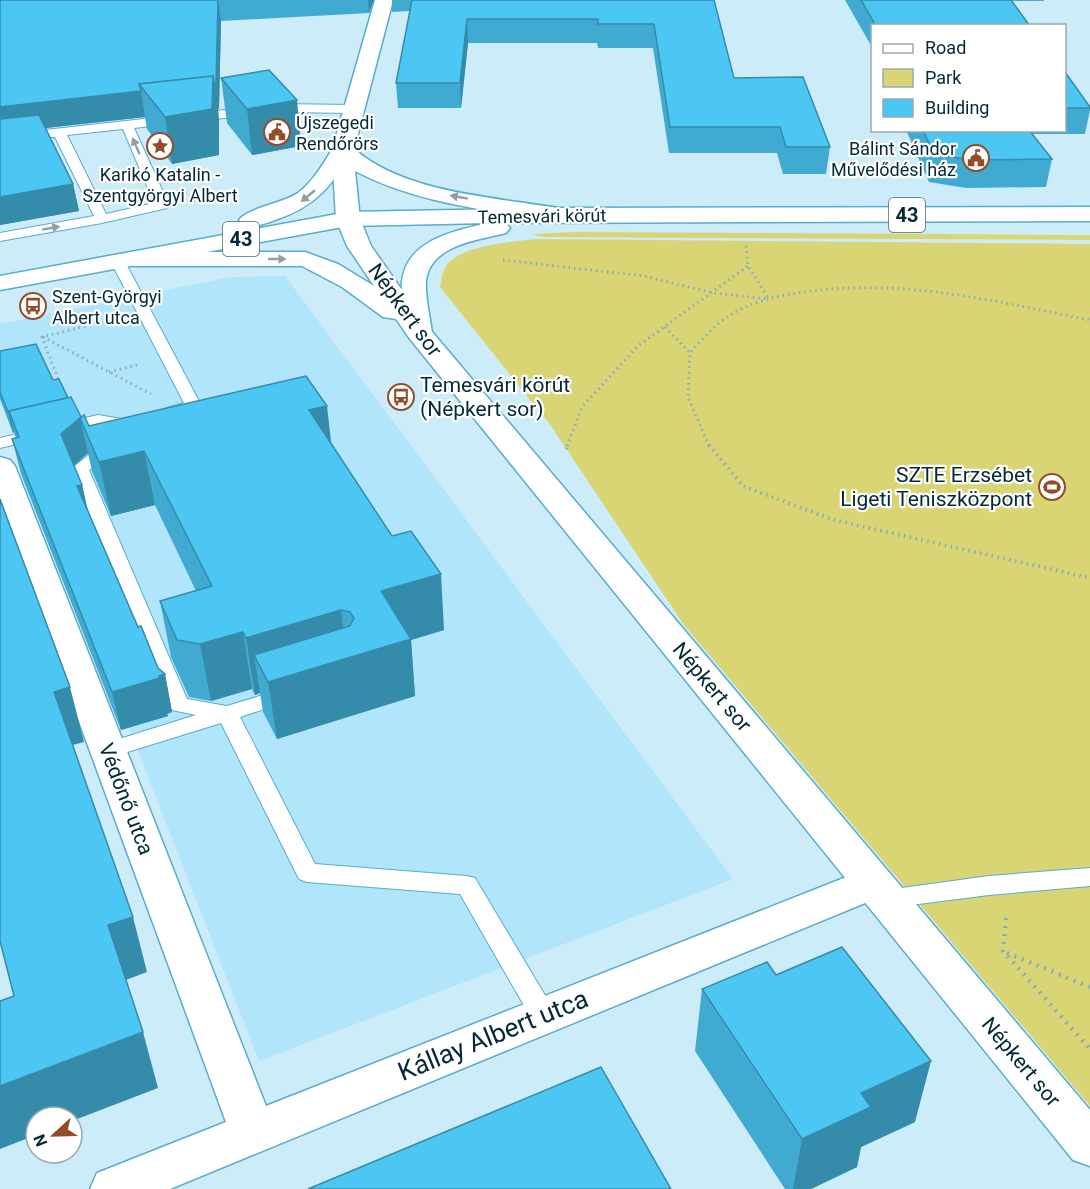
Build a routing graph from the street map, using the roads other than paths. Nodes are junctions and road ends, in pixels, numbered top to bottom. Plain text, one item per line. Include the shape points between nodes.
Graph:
1 (384, 0) edge
2 (353, 109) junction
3 (127, 125) junction
4 (59, 132) junction
5 (0, 139) edge
6 (343, 150) junction
7 (1090, 214) edge
8 (558, 215) junction
9 (102, 219) junction
10 (348, 219) junction
11 (0, 237) edge
12 (126, 260) junction
13 (0, 283) edge
14 (419, 333) junction
15 (137, 426) junction
16 (0, 443) edge
17 (0, 466) edge
18 (304, 689) edge
19 (227, 713) junction
20 (108, 750) junction
21 (1090, 877) edge
22 (880, 891) junction
23 (543, 1015) junction
24 (253, 1132) junction
25 (1090, 1145) edge
26 (114, 1189) edge

1 - 2 street
2 - 3 lane via 279,108
2 - 6 street
3 - 4 lane
9 -> 3 lane via 162,205
4 - 5 lane
4 - 9 lane
8 -> 6 street via 392,181
6 - 10 street, Népkert sor
6 -> 12 street via 308,198 293,206
7 - 8 street, Temesvári körút / 43
8 - 10 street, Temesvári körút / 43
8 - 14 street via 477,233 426,254 417,266 414,280
11 -> 9 lane
10 - 12 street, Temesvári körút / 43
10 - 14 street, Népkert sor via 359,246
12 - 13 street, Temesvári körút / 43
12 -> 14 street via 305,259 348,278
12 - 15 lane via 193,405
14 - 22 street, Népkert sor
15 - 16 lane via 98,420
15 - 19 lane via 80,469 179,705
17 - 20 street, Védőnő utca
18 - 19 lane
19 - 20 lane
19 - 23 lane via 307,873 467,885
20 - 24 street, Védőnő utca
21 - 22 lane
22 - 23 street, Kállay Albert utca
22 - 25 street, Népkert sor
23 - 24 street, Kállay Albert utca
24 - 26 street, Kállay Albert utca

